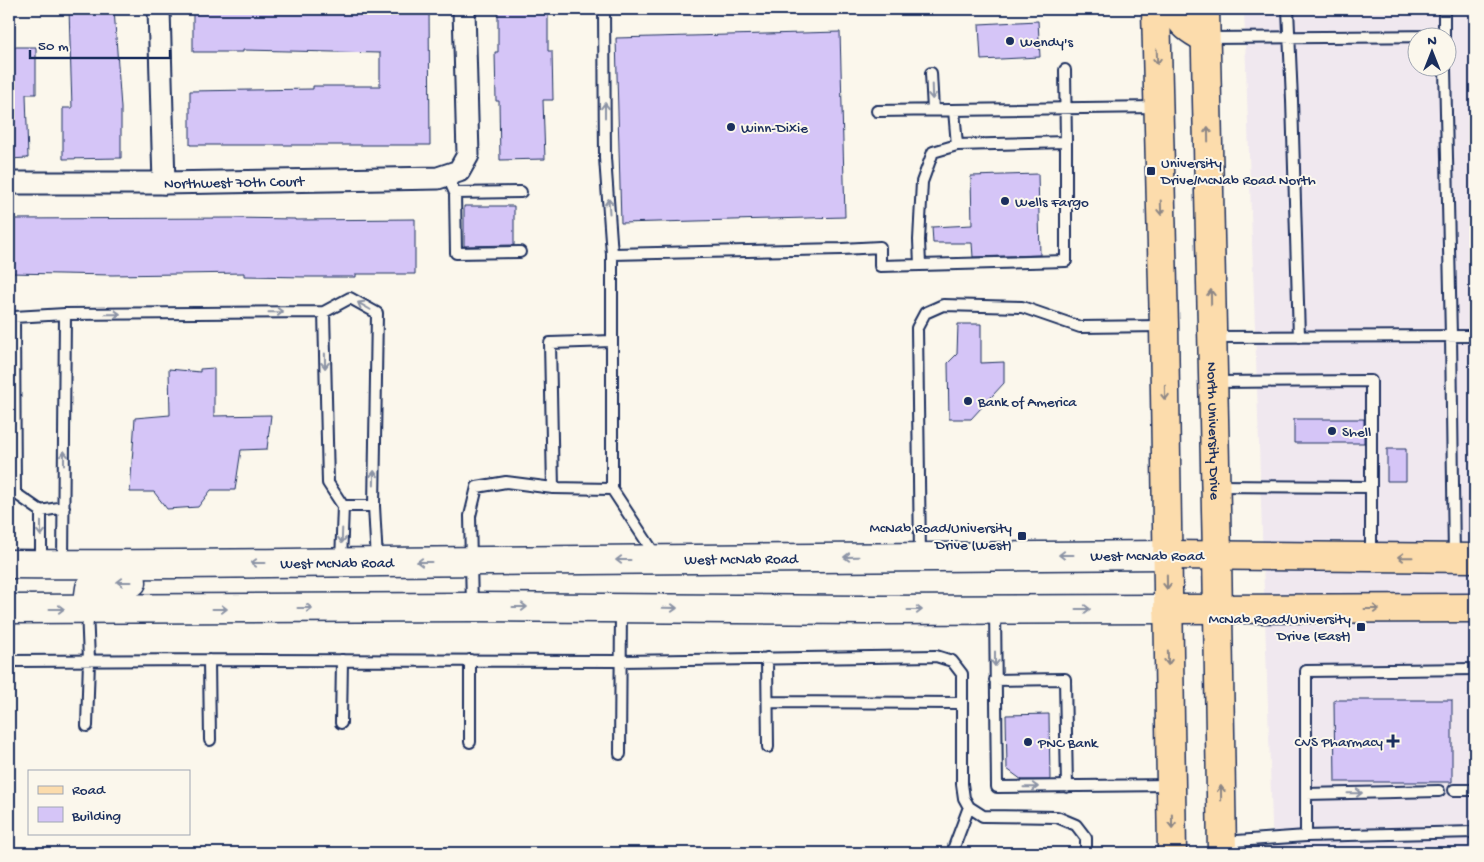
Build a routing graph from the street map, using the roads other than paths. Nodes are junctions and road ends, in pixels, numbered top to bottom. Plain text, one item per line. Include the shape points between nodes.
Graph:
1 (159, 9) edge
2 (464, 9) edge
3 (604, 9) edge
4 (1156, 9) edge
5 (1174, 9) edge
6 (1205, 9) edge
7 (1288, 9) edge
8 (1444, 9) edge
9 (1444, 28) edge
10 (1406, 36) edge
11 (1289, 37) junction
12 (1206, 38) junction
13 (1065, 70) dead end
14 (931, 73) dead end
15 (1445, 78) edge
16 (1158, 107) junction
17 (1066, 109) junction
18 (933, 110) junction
19 (954, 110) junction
20 (878, 111) dead end
21 (1066, 142) junction
22 (957, 145) junction
23 (453, 180) junction
24 (9, 183) edge
25 (164, 183) junction
26 (520, 192) dead end
27 (520, 252) dead end
28 (612, 254) junction
29 (920, 265) junction
30 (324, 312) junction
31 (64, 314) junction
32 (1164, 326) junction
33 (1451, 336) junction
34 (1475, 336) edge
35 (1212, 337) junction
36 (1299, 337) junction
37 (612, 341) junction
38 (1213, 382) junction
39 (1216, 486) junction
40 (1371, 487) junction
41 (553, 488) junction
42 (612, 489) junction
43 (343, 506) junction
44 (374, 506) junction
45 (64, 507) junction
46 (41, 511) junction
47 (1167, 555) junction
48 (1218, 555) junction
49 (920, 556) junction
50 (1371, 557) junction
51 (1465, 558) edge
52 (659, 560) junction
53 (470, 561) junction
54 (377, 562) junction
55 (202, 563) junction
56 (341, 563) junction
57 (9, 564) edge
58 (52, 564) junction
59 (472, 607) junction
60 (621, 608) junction
61 (1475, 608) edge
62 (9, 609) edge
63 (87, 609) junction
64 (1168, 609) junction
65 (1218, 609) junction
66 (995, 610) junction
67 (767, 658) junction
68 (88, 660) junction
69 (209, 660) junction
70 (342, 660) junction
71 (470, 660) junction
72 (9, 661) edge
73 (622, 661) junction
74 (1475, 669) edge
75 (996, 680) junction
76 (768, 702) junction
77 (962, 703) junction
78 (341, 723) dead end
79 (87, 726) dead end
80 (210, 740) dead end
81 (470, 742) dead end
82 (768, 747) dead end
83 (620, 754) dead end
84 (1171, 785) junction
85 (1067, 787) junction
86 (1454, 790) dead end
87 (1475, 790) edge
88 (1439, 791) dead end
89 (1306, 794) junction
90 (969, 807) junction
91 (1475, 832) edge
92 (1306, 836) junction
93 (954, 847) dead end
94 (1222, 848) edge
95 (1086, 853) edge
96 (1172, 853) edge

1 - 25 street
2 - 23 street via 468,155
28 -> 3 lane via 605,158
4 -> 16 main road
5 - 12 main road via 1189,30
6 - 12 main road, North University Drive
7 - 11 lane
8 - 9 lane
10 - 11 lane
11 - 12 lane
11 - 36 lane
35 -> 12 main road, North University Drive
13 - 17 lane
14 -> 18 lane
15 - 33 lane
16 - 17 lane
16 -> 32 main road
17 - 19 lane
17 - 21 lane
18 - 19 lane
18 - 20 lane
19 - 22 lane
21 - 22 lane
21 - 29 lane via 1066,261
22 - 29 lane via 933,152 922,182
23 - 25 street, Northwest 70th Court
23 - 26 lane
23 - 27 lane via 456,252
24 - 25 street, Northwest 70th Court
28 - 29 lane via 880,247 880,266
28 - 37 lane
31 -> 30 lane
30 -> 43 lane via 328,483
44 -> 30 lane via 377,313 350,298
45 -> 31 lane
31 - 46 lane via 14,317 15,493
32 -> 47 main road
32 - 49 lane via 1080,327 1022,307 943,305 926,313 917,328
33 - 34 lane
33 - 36 lane
33 - 51 lane
35 - 36 lane
35 - 38 main road, North University Drive
37 - 41 lane via 550,343
37 - 42 lane
38 - 39 main road, North University Drive
38 - 40 lane via 1371,381
39 - 40 lane
39 - 48 main road, North University Drive
40 - 50 lane
41 - 42 lane
41 - 53 lane via 506,482 477,487 470,516
42 - 52 lane
43 - 44 lane
43 -> 56 lane
44 - 54 lane
45 - 46 lane
45 - 58 lane
46 -> 58 lane
47 - 48 main road, West McNab Road
47 -> 49 main road, West McNab Road
47 -> 64 main road
48 - 50 main road, West McNab Road
48 - 65 main road, North University Drive
49 -> 52 main road, West McNab Road
51 -> 50 main road, West McNab Road
52 -> 53 main road, West McNab Road
53 -> 54 main road, West McNab Road
53 - 59 lane
54 - 56 main road, West McNab Road
56 -> 55 main road, West McNab Road
55 - 58 main road, West McNab Road
55 -> 63 main road via 175,582 97,582 90,588
57 - 58 main road, West McNab Road
59 -> 60 main road
63 -> 59 main road
60 -> 66 main road
60 - 73 lane
65 -> 61 main road
62 -> 63 main road
63 - 68 lane
64 - 65 main road
66 -> 64 main road
64 -> 84 main road
94 -> 65 main road, North University Drive
66 -> 75 lane
67 - 73 lane
67 - 76 lane
67 - 77 lane via 936,656 952,661 962,674
68 - 69 lane
68 - 72 lane
68 - 79 lane
69 - 70 lane
69 - 80 lane
70 - 71 lane
70 - 78 lane
71 - 73 lane
71 - 81 lane
73 - 83 lane
74 - 89 lane via 1306,671
75 -> 85 lane via 997,787
75 - 85 lane via 1065,679
76 - 77 lane
76 - 82 lane
77 - 90 lane via 962,784
84 - 85 lane
84 -> 96 main road
86 - 87 lane
89 -> 88 lane
89 - 92 lane
90 - 93 lane
90 - 95 lane via 984,816 1057,817 1076,825 1086,838
91 - 92 lane
92 - 94 lane

